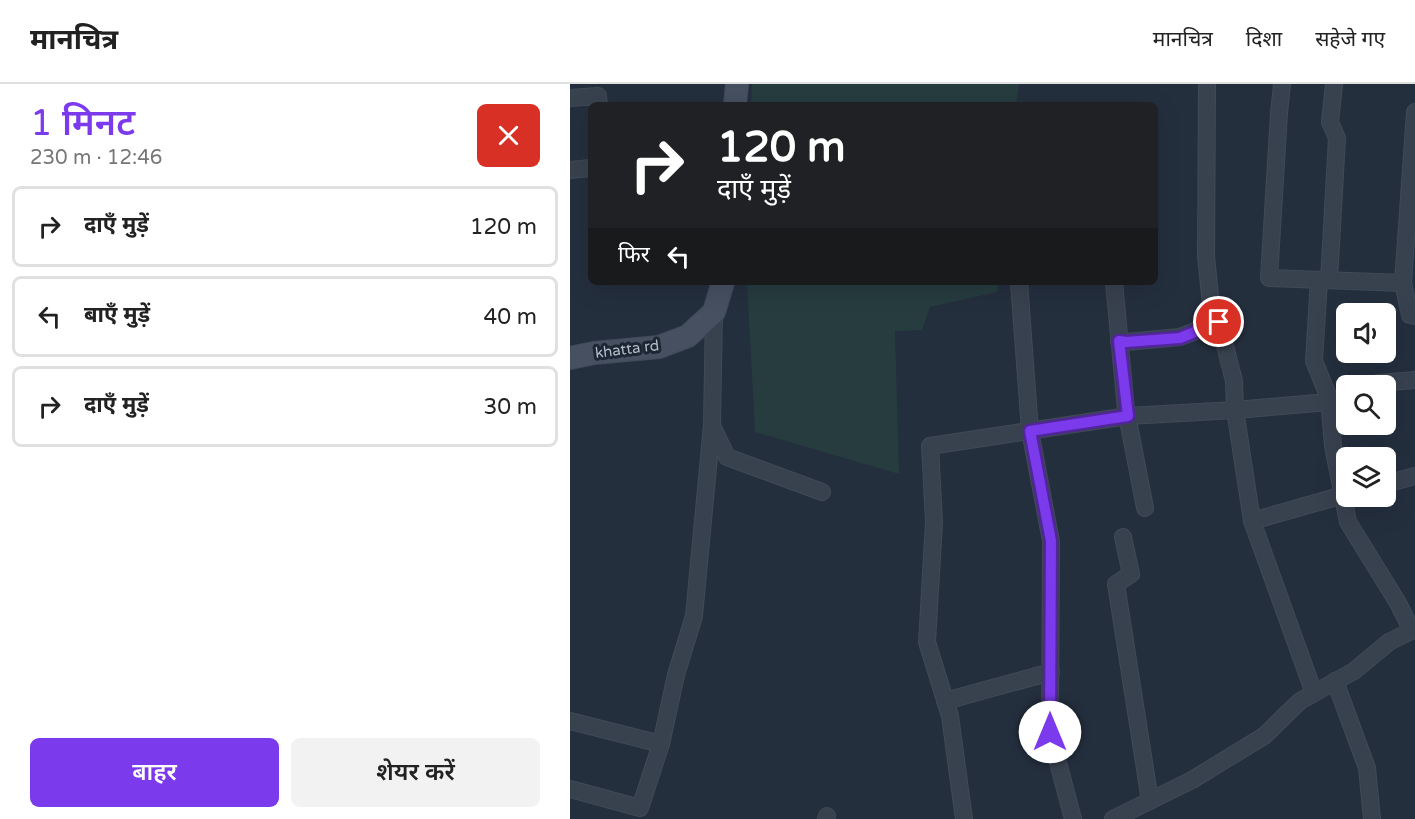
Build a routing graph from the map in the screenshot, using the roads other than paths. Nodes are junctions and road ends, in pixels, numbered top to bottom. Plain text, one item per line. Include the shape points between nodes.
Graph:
1 (737, 84) edge
2 (1207, 84) edge
3 (1282, 84) edge
4 (1334, 84) edge
5 (570, 98) edge
6 (599, 102) edge
7 (735, 102) edge
8 (1415, 112) edge
9 (588, 168) edge
10 (570, 170) edge
11 (1324, 280) junction
12 (1403, 283) junction
13 (722, 285) edge
14 (1019, 285) edge
15 (1114, 285) edge
16 (714, 312) junction
17 (1415, 316) edge
18 (1213, 325) junction
19 (1119, 341) junction
20 (570, 358) edge
21 (1415, 380) edge
22 (1396, 382) edge
23 (1336, 399) edge
24 (1329, 402) junction
25 (1235, 410) junction
26 (1128, 416) junction
27 (712, 425) junction
28 (1030, 431) junction
29 (1336, 458) edge
30 (1415, 476) edge
31 (1396, 481) edge
32 (822, 492) dead end
33 (1336, 498) edge
34 (1346, 507) edge
35 (1145, 508) dead end
36 (1252, 521) junction
37 (1123, 537) dead end
38 (1413, 630) edge
39 (1050, 672) junction
40 (1335, 681) junction
41 (1314, 693) junction
42 (945, 701) junction
43 (570, 721) edge
44 (661, 744) junction
45 (570, 789) edge
46 (1150, 801) junction
47 (639, 813) edge
48 (964, 819) edge
49 (1073, 819) edge
50 (1113, 819) edge
51 (1372, 819) edge

1 - 7 street
2 - 18 street via 1206,256
3 - 11 street via 1269,278
4 - 11 street via 1330,122 1337,138
5 - 6 street via 598,96
8 - 12 street
9 - 10 street
11 - 12 street
11 - 24 street via 1314,361
12 - 17 street via 1410,315
13 - 16 street
14 - 28 street
15 - 19 street
16 - 20 street, khatta rd via 688,336 659,347
16 - 27 street
18 - 19 street via 1180,338
18 - 25 street via 1219,322 1232,371
19 - 26 street
21 - 22 street
23 - 24 street
24 - 25 street
24 - 29 street
25 - 26 street
25 - 36 street
26 - 28 street
26 - 35 street
27 - 32 street via 727,457
27 - 44 street via 694,616
28 - 39 street via 1051,541
28 - 42 street via 930,446 934,522 927,642
30 - 31 street
33 - 36 street
34 - 38 street via 1348,522
36 - 41 street
37 - 46 street via 1131,574 1116,584
38 - 40 street via 1389,642 1354,671
39 - 42 street
39 - 49 street via 1050,732
40 - 41 street
40 - 51 street via 1367,768
41 - 46 street via 1300,701 1264,736
42 - 48 street
43 - 44 street
44 - 47 street
45 - 47 street
46 - 50 street

